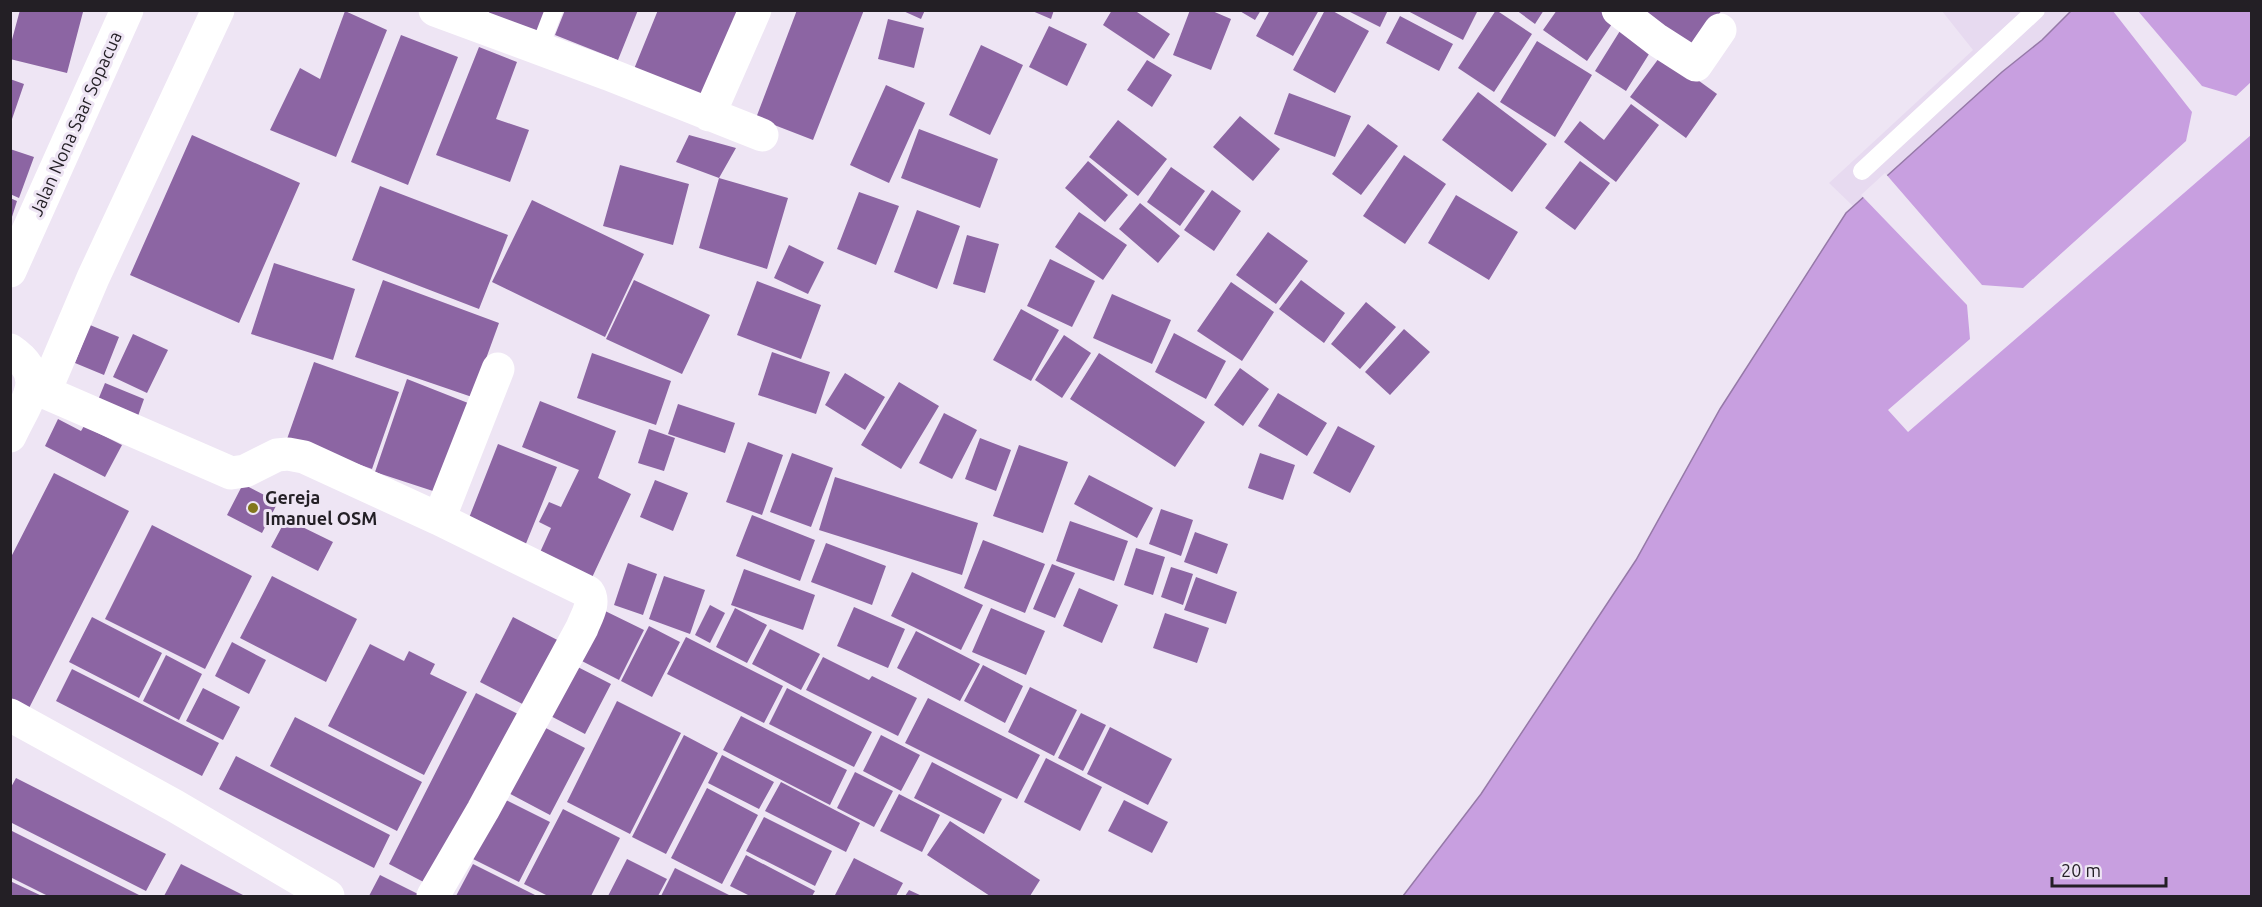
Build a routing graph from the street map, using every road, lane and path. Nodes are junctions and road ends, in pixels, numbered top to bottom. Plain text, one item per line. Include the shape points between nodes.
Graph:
1 (127, 10) edge
2 (218, 10) edge
3 (435, 10) edge
4 (555, 10) edge
5 (755, 10) edge
6 (1618, 10) edge
7 (2036, 10) edge
8 (1720, 30) dead end
9 (539, 49) junction
10 (709, 115) junction
11 (762, 135) dead end
12 (1862, 171) dead end
13 (10, 271) edge
14 (10, 350) edge
15 (498, 369) dead end
16 (39, 389) junction
17 (10, 436) edge
18 (439, 519) junction
19 (10, 715) edge
20 (328, 897) edge
21 (434, 897) edge

1 - 13 street, Jalan Nona Saar Sopacua
2 - 16 street
3 - 9 street
4 - 9 lane
5 - 10 street
6 - 8 street via 1696,66
7 - 12 lane
9 - 10 street
10 - 11 street
14 - 16 street via 30,367
15 - 18 street
16 - 17 street
16 - 18 street via 231,473 245,471 277,455 296,455
18 - 21 street via 588,592 592,602 582,628
19 - 20 street via 165,800

